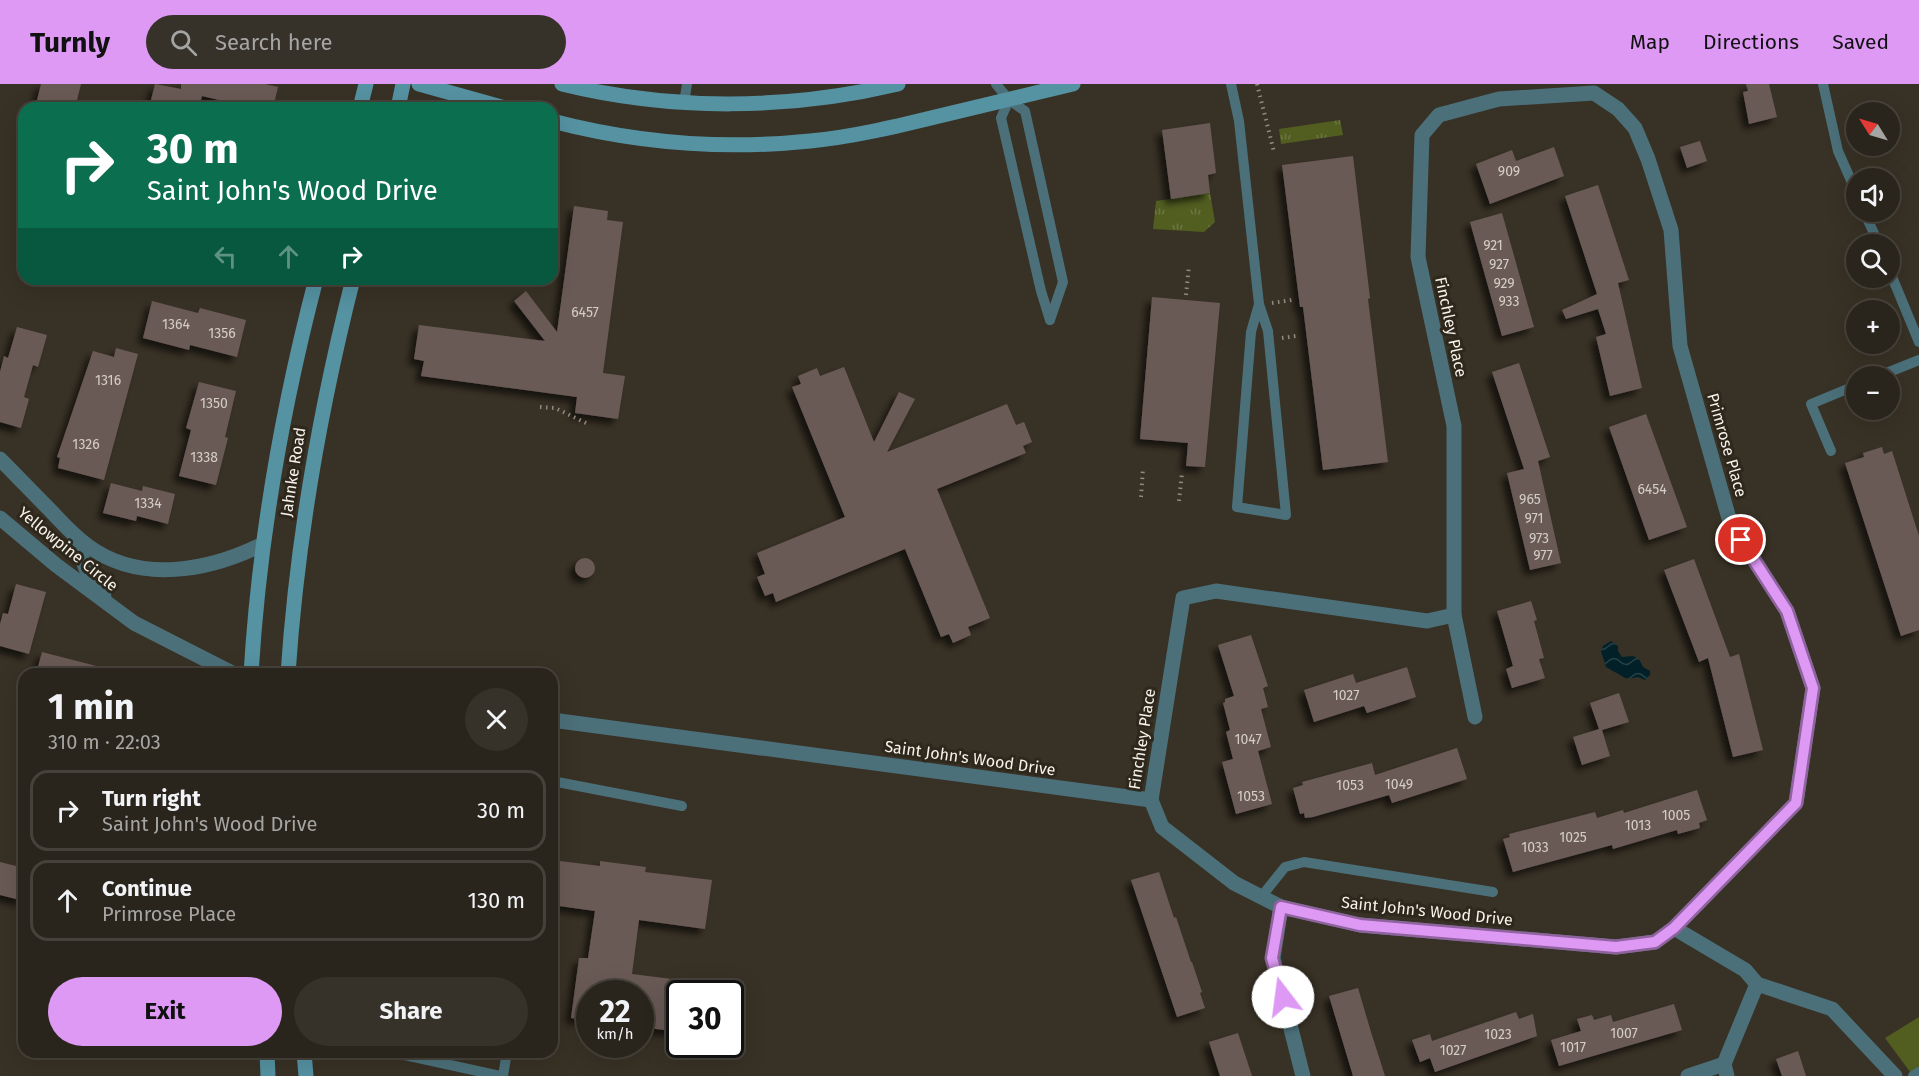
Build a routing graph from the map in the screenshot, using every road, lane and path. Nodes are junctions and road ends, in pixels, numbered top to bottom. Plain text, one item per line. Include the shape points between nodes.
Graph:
1 (366, 84) edge
2 (403, 84) edge
3 (418, 84) edge
4 (562, 84) edge
5 (687, 84) edge
6 (898, 84) edge
7 (996, 84) edge
8 (1072, 84) edge
9 (1231, 84) edge
10 (1257, 84) edge
11 (1823, 84) edge
12 (1499, 99) joint
13 (1009, 100) junction
14 (362, 102) edge
15 (399, 102) edge
16 (483, 102) edge
17 (684, 103) junction
18 (558, 122) edge
19 (1275, 152) dead end
20 (1846, 169) edge
21 (1189, 266) dead end
22 (314, 285) edge
23 (352, 285) edge
24 (1897, 288) edge
25 (1186, 295) dead end
26 (1292, 300) dead end
27 (1274, 302) dead end
28 (1259, 304) junction
29 (1296, 336) dead end
30 (1278, 339) dead end
31 (1919, 342) edge
32 (1919, 360) edge
33 (1900, 368) edge
34 (1846, 390) edge
35 (540, 407) dead end
36 (590, 425) dead end
37 (1831, 451) dead end
38 (0, 459) edge
39 (1143, 468) dead end
40 (1182, 473) dead end
41 (1141, 497) dead end
42 (1179, 501) dead end
43 (0, 518) edge
44 (74, 535) junction
45 (263, 544) junction
46 (113, 608) junction
47 (1454, 615) junction
48 (222, 668) edge
49 (252, 668) edge
50 (288, 668) edge
51 (1475, 717) dead end
52 (558, 721) edge
53 (558, 782) edge
54 (1150, 800) junction
55 (682, 806) dead end
56 (1492, 892) dead end
57 (1261, 897) junction
58 (1281, 907) junction
59 (1674, 928) junction
60 (1757, 984) junction
61 (269, 1058) edge
62 (304, 1058) edge
63 (419, 1058) edge
64 (506, 1058) edge
65 (1726, 1070) edge
66 (1919, 1072) edge
67 (268, 1076) edge
68 (306, 1076) edge
69 (502, 1076) edge
70 (1303, 1076) edge
71 (1688, 1076) edge
72 (1895, 1076) edge
73 (1913, 1076) edge

1 - 14 street
2 - 15 street
3 - 16 street
4 - 17 street
5 - 17 lane
6 - 17 street via 791,102
7 - 13 lane
8 - 13 street
9 - 28 lane via 1239,122
10 - 19 path
11 - 20 lane
12 - 47 street, Finchley Place via 1439,115 1422,135 1418,257 1454,426
12 - 59 street, Primrose Place via 1594,93 1618,109 1635,128 1671,230 1680,346 1730,522 1787,611 1813,688 1796,803
13 - 13 lane via 1001,118 1050,320 1063,282 1025,111
13 - 18 street via 884,129 774,144 663,141
21 - 25 path
22 - 45 street, Jahnke Road via 287,395
23 - 50 street, Jahnke Road via 310,472
24 - 31 lane
26 - 27 path
28 - 28 lane via 1268,331 1286,515 1237,507 1251,332
29 - 30 path
32 - 33 lane
34 - 37 lane via 1811,404
35 - 36 path via 555,408
38 - 44 street, Yellowpine Circle
39 - 41 path
40 - 42 path
43 - 46 street, Yellowpine Circle
44 - 45 street, Yellowpine Circle via 107,558 161,571 191,568
44 - 46 street, Yellowpine Circle via 86,568
45 - 49 street, Jahnke Road
46 - 48 street, Yellowpine Circle via 150,633
47 - 51 street, Finchley Place
47 - 54 street, Finchley Place via 1427,621 1216,591 1183,598
52 - 54 street, Saint John's Wood Drive
53 - 55 lane
54 - 57 street, Saint John's Wood Drive via 1162,827 1234,883
56 - 57 lane via 1304,862 1285,867
57 - 58 street, Saint John's Wood Drive
58 - 59 street, Saint John's Wood Drive via 1360,925 1616,947 1655,942
58 - 70 street via 1272,958
59 - 60 street via 1745,970
60 - 65 street
60 - 72 street via 1832,1009
61 - 67 street
62 - 68 street
63 - 69 lane
64 - 69 lane
65 - 71 street
66 - 73 lane

